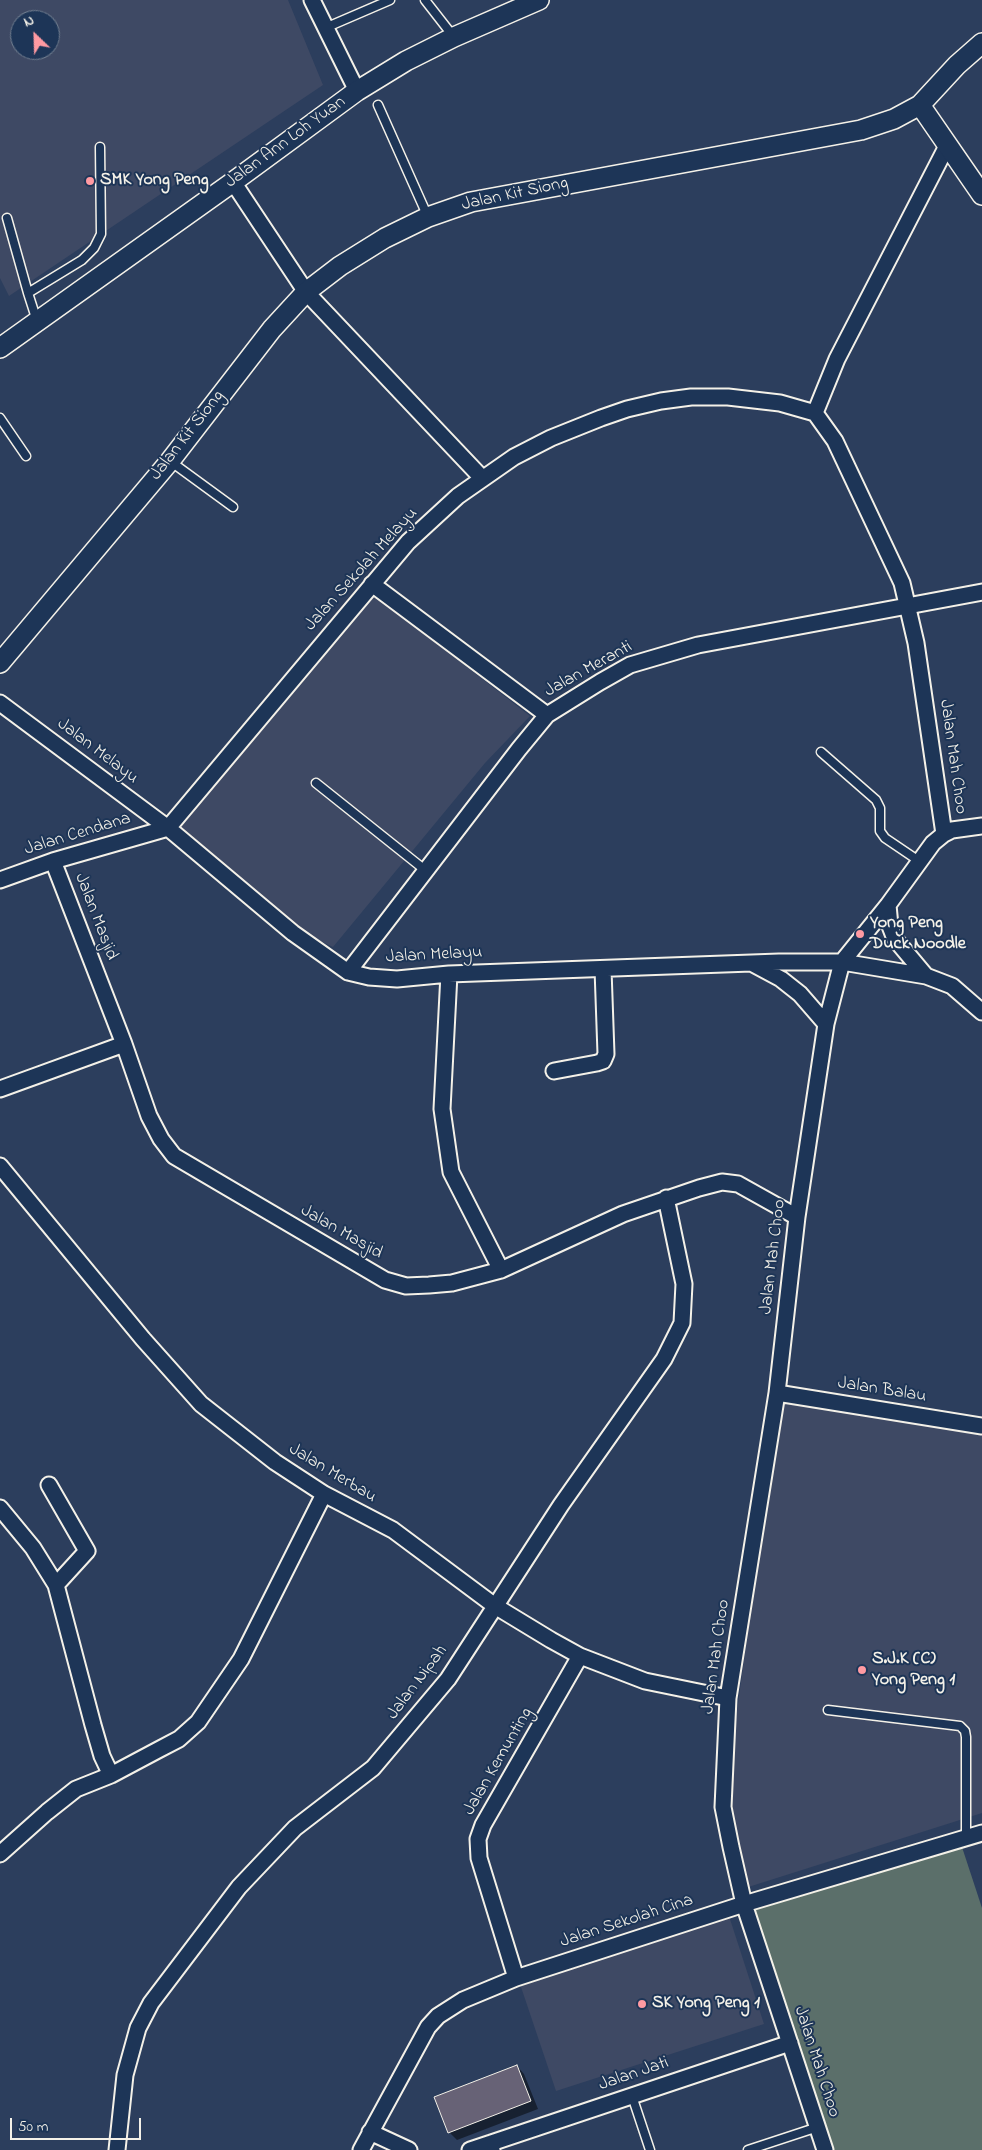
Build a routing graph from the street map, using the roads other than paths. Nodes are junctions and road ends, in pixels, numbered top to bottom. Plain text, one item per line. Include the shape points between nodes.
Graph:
1 (312, 0) edge
2 (390, 0) edge
3 (425, 0) edge
4 (535, 1) edge
5 (325, 28) junction
6 (454, 37) junction
7 (982, 43) edge
8 (357, 91) junction
9 (378, 105) dead end
10 (920, 105) junction
11 (948, 146) junction
12 (100, 147) dead end
13 (233, 182) junction
14 (982, 195) edge
15 (428, 217) junction
16 (7, 218) dead end
17 (306, 292) junction
18 (28, 293) junction
19 (37, 322) junction
20 (2, 340) edge
21 (815, 413) junction
22 (0, 418) edge
23 (26, 456) dead end
24 (170, 461) junction
25 (482, 478) junction
26 (233, 507) dead end
27 (372, 584) junction
28 (982, 592) edge
29 (909, 605) junction
30 (0, 664) edge
31 (0, 703) edge
32 (547, 715) junction
33 (821, 752) dead end
34 (316, 783) dead end
35 (982, 826) edge
36 (168, 828) junction
37 (944, 834) junction
38 (53, 861) junction
39 (919, 861) junction
40 (425, 870) junction
41 (0, 880) edge
42 (888, 905) junction
43 (842, 962) junction
44 (751, 964) junction
45 (603, 969) junction
46 (348, 972) junction
47 (448, 974) junction
48 (926, 976) junction
49 (982, 1012) edge
50 (826, 1024) junction
51 (124, 1044) junction
52 (554, 1071) dead end
53 (0, 1089) edge
54 (0, 1166) edge
55 (666, 1198) junction
56 (797, 1217) junction
57 (501, 1270) junction
58 (777, 1392) junction
59 (982, 1426) edge
60 (49, 1484) dead end
61 (324, 1494) junction
62 (0, 1508) edge
63 (56, 1585) junction
64 (495, 1606) junction
65 (580, 1656) junction
66 (728, 1698) junction
67 (828, 1710) dead end
68 (111, 1774) junction
69 (977, 1837) edge
70 (0, 1854) edge
71 (744, 1904) junction
72 (516, 1978) junction
73 (790, 2043) junction
74 (632, 2096) junction
75 (818, 2127) junction
76 (370, 2132) junction
77 (492, 2147) edge
78 (116, 2150) edge
79 (361, 2150) edge
80 (409, 2150) edge
81 (470, 2150) edge
82 (650, 2150) edge
83 (748, 2150) edge
84 (825, 2150) edge

1 - 5 street
2 - 5 lane
3 - 6 lane
4 - 6 street, Jalan Ann Loh Yuan
5 - 8 street
6 - 8 street, Jalan Ann Loh Yuan
7 - 10 street, Jalan Kit Siong
8 - 13 street, Jalan Ann Loh Yuan
9 - 15 lane
10 - 11 street
10 - 15 street, Jalan Kit Siong via 894,119 861,130 471,202
11 - 14 street
11 - 21 street via 837,358
12 - 18 lane via 101,234 94,248 82,260
13 - 17 street
13 - 19 street, Jalan Ann Loh Yuan
15 - 17 street, Jalan Kit Siong via 384,238
16 - 18 lane
17 - 24 street, Jalan Kit Siong via 272,329
17 - 25 street
18 - 19 lane
19 - 20 street, Jalan Ann Loh Yuan
21 - 25 street, Jalan Sekolah Melayu via 780,403 728,396 661,401 618,412 550,438
21 - 29 street, Jalan Mah Choo via 835,441 902,583
22 - 23 lane
24 - 26 lane
24 - 30 street, Jalan Kit Siong
25 - 27 street, Jalan Sekolah Melayu via 408,542
27 - 32 street
27 - 36 street, Jalan Sekolah Melayu
28 - 29 street, Jalan Meranti
29 - 32 street, Jalan Meranti via 698,644 663,654 630,665
29 - 37 street, Jalan Mah Choo
31 - 36 street, Jalan Melayu
32 - 40 street, Jalan Meranti
33 - 39 lane via 876,800 880,808 880,831 885,838
34 - 40 lane
35 - 37 street
36 - 38 street, Jalan Cendana
36 - 46 street, Jalan Melayu via 293,933
37 - 39 street, Jalan Mah Choo
38 - 41 street, Jalan Cendana
38 - 51 street, Jalan Masjid
39 - 42 street, Jalan Mah Choo
40 - 46 street, Jalan Meranti
42 - 43 street, Jalan Mah Choo
42 - 48 street via 895,939
43 - 44 street, Jalan Melayu
43 - 48 street, Jalan Melayu
43 - 50 street, Jalan Mah Choo
44 - 45 street, Jalan Melayu
44 - 50 street via 781,979 800,994
45 - 47 street, Jalan Melayu
45 - 52 street via 606,1054 597,1063
46 - 47 street, Jalan Melayu via 397,979
47 - 57 street via 442,1110 451,1172
48 - 49 street, Jalan Melayu via 952,986
50 - 56 street, Jalan Mah Choo
51 - 53 street
51 - 57 street, Jalan Masjid via 149,1116 161,1139 174,1156 192,1168 385,1280 406,1286 429,1285 452,1283
54 - 61 street, Jalan Merbau via 201,1404 276,1462
55 - 56 street, Jalan Masjid via 722,1182 738,1184
55 - 57 street, Jalan Masjid via 623,1214
55 - 64 street, Jalan Nipah via 684,1284 682,1323 664,1359 561,1505
56 - 58 street, Jalan Mah Choo
58 - 59 street, Jalan Balau
58 - 66 street, Jalan Mah Choo
60 - 63 street via 87,1551
61 - 64 street, Jalan Merbau via 393,1530
61 - 68 street via 242,1659 198,1722 179,1738
62 - 63 street via 33,1548
63 - 68 street via 102,1756
64 - 65 street, Jalan Merbau
64 - 78 street, Jalan Nipah via 448,1679 373,1768 295,1828 239,1887 151,2003 138,2028 124,2075
65 - 66 street, Jalan Merbau via 644,1680
65 - 72 street, Jalan Kemunting via 478,1839 479,1858
66 - 71 street, Jalan Mah Choo via 723,1807
67 - 69 lane via 960,1726 966,1737
68 - 70 street via 76,1789
69 - 71 street, Jalan Sekolah Cina
71 - 72 street, Jalan Sekolah Cina
71 - 73 street, Jalan Mah Choo
72 - 76 street, Jalan Sekolah Cina via 463,2000 438,2016 428,2027
73 - 74 street, Jalan Jati
73 - 75 street, Jalan Mah Choo
74 - 77 street, Jalan Jati
74 - 82 lane
75 - 83 lane
75 - 84 street, Jalan Mah Choo
76 - 79 street, Jalan Sekolah Cina
76 - 80 street
77 - 81 street, Jalan Jati

